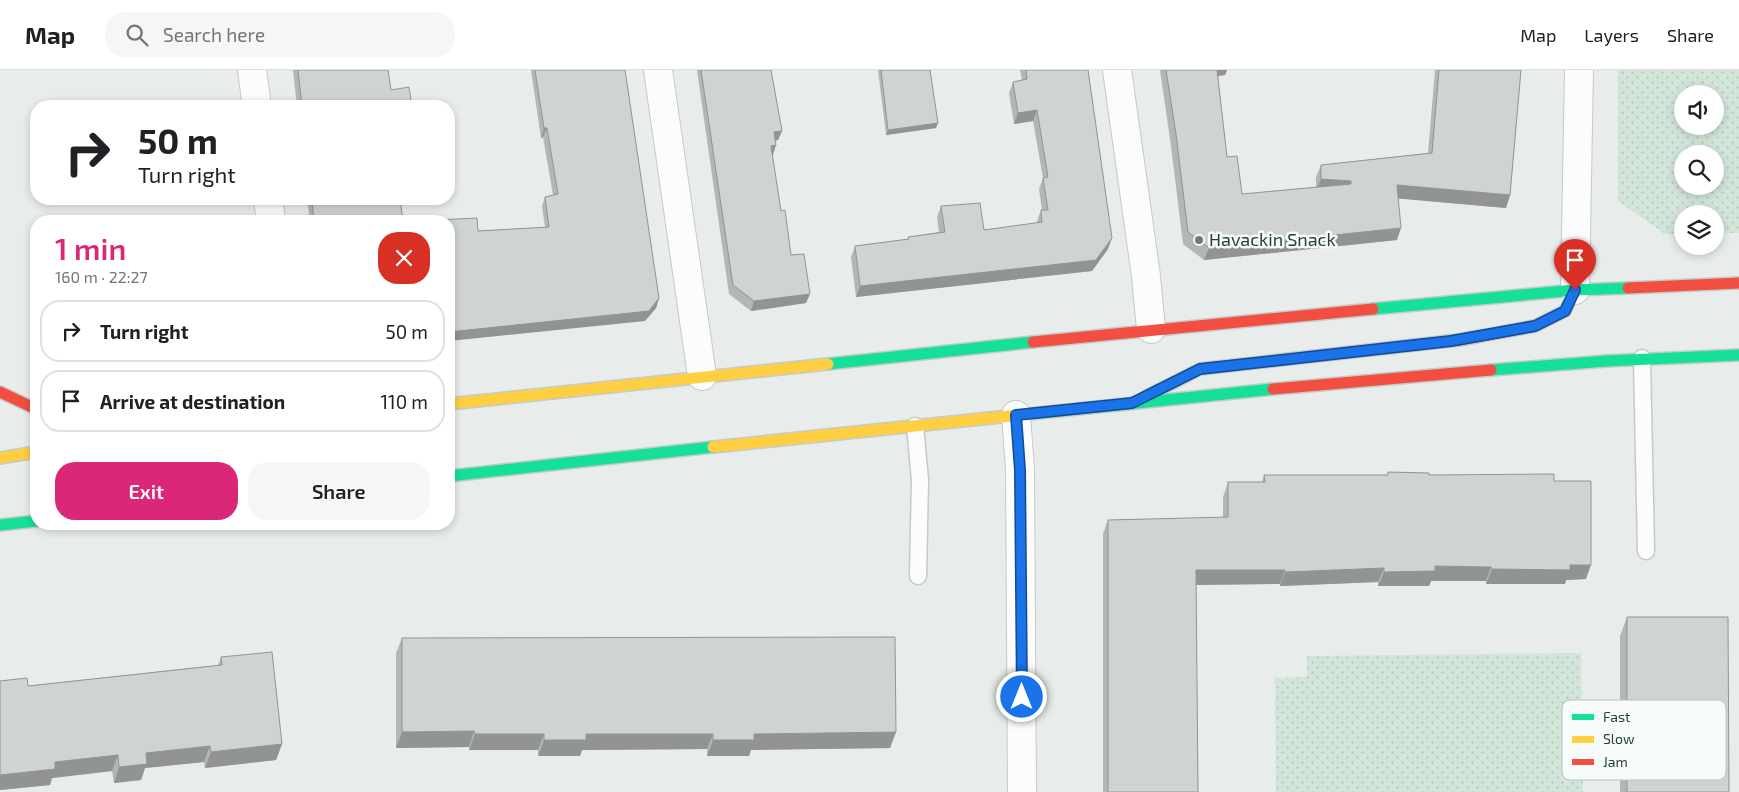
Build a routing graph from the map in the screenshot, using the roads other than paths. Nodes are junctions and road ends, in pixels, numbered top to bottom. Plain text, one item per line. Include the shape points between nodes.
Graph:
1 (252, 70) edge
2 (658, 70) edge
3 (1117, 70) edge
4 (1579, 70) edge
5 (256, 100) edge
6 (1739, 283) edge
7 (1575, 290) junction
8 (1151, 329) junction
9 (1739, 355) edge
10 (1642, 358) junction
11 (702, 376) junction
12 (0, 392) edge
13 (455, 403) edge
14 (1132, 403) junction
15 (30, 407) edge
16 (1016, 415) junction
17 (915, 426) junction
18 (30, 453) edge
19 (0, 458) edge
20 (455, 475) edge
21 (30, 522) edge
22 (0, 525) edge
23 (1646, 551) dead end
24 (918, 576) dead end
25 (1022, 792) edge

1 - 5 street
2 - 11 street
3 - 8 street
4 - 7 street
6 - 7 main road
7 - 8 main road
7 - 14 main road via 1565,311 1535,326 1451,341 1200,369
8 - 11 main road
9 - 10 main road
10 - 14 main road via 1394,377
10 - 23 lane
11 - 13 main road
12 - 15 main road
14 - 16 main road
16 - 17 main road
16 - 25 street via 1020,470
17 - 20 main road
17 - 24 lane via 920,480
18 - 19 main road
21 - 22 main road

